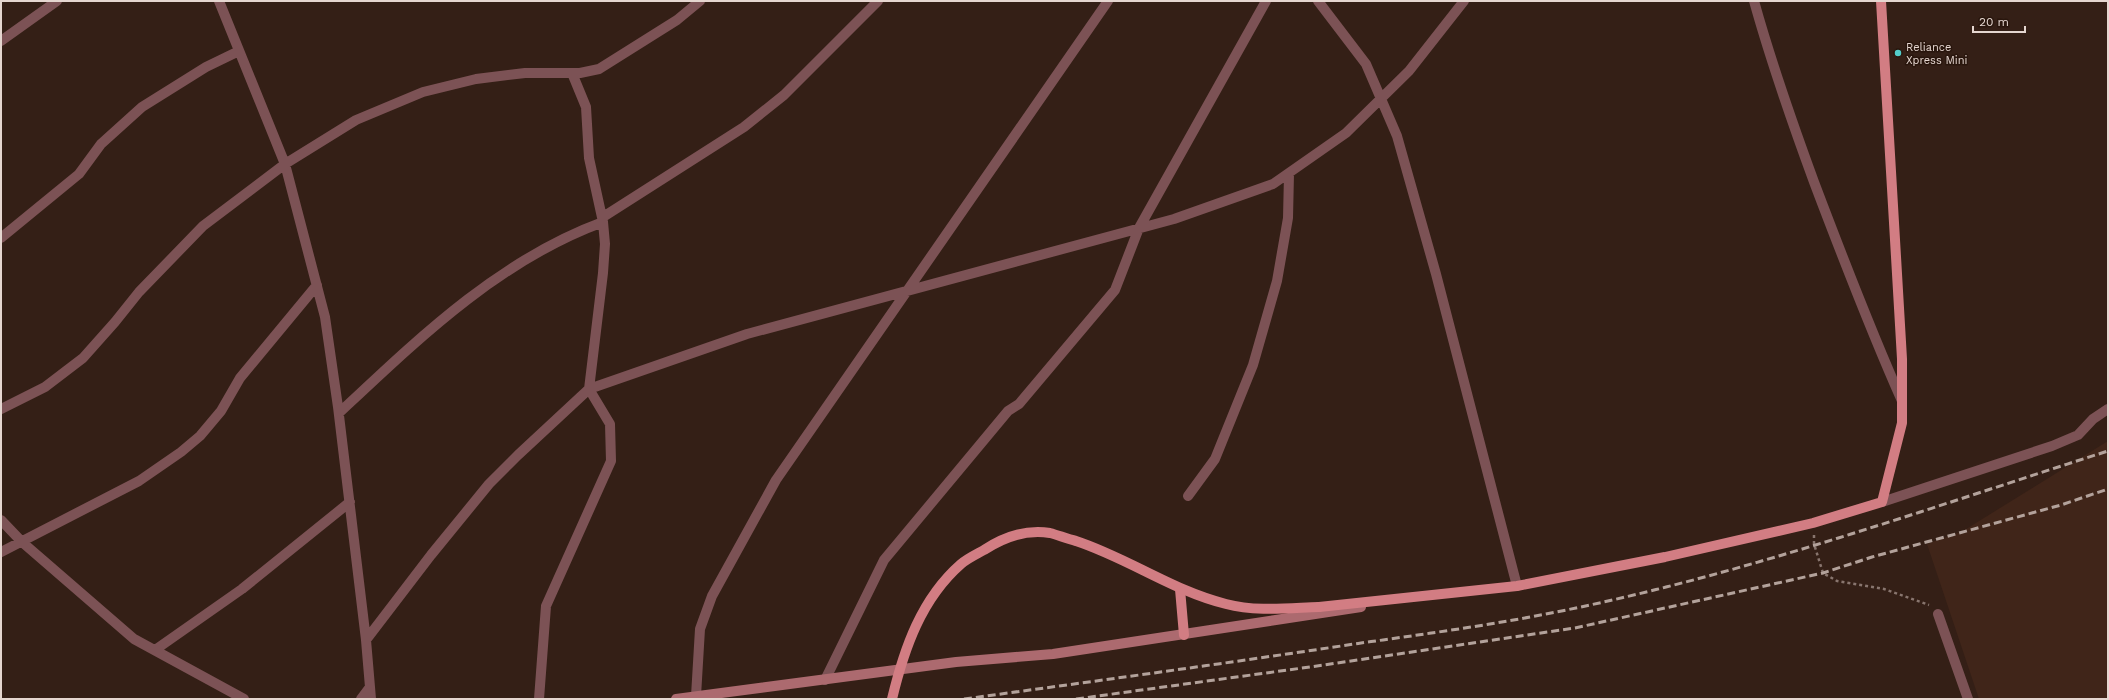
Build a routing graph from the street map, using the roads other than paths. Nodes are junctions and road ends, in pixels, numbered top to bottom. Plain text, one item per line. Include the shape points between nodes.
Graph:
1 (57, 1) edge
2 (219, 1) edge
3 (700, 1) edge
4 (878, 1) edge
5 (1108, 1) edge
6 (1266, 1) edge
7 (1318, 1) edge
8 (1464, 1) edge
9 (1754, 1) edge
10 (1881, 1) edge
11 (1, 41) edge
12 (239, 51) junction
13 (572, 73) junction
14 (1382, 98) junction
15 (285, 164) junction
16 (1289, 174) junction
17 (603, 219) junction
18 (1140, 228) junction
19 (1, 238) edge
20 (317, 285) junction
21 (908, 290) junction
22 (589, 389) junction
23 (1902, 401) junction
24 (1, 409) edge
25 (2108, 409) edge
26 (339, 413) junction
27 (1188, 496) dead end
28 (350, 502) junction
29 (1882, 502) junction
30 (1, 520) edge
31 (22, 542) junction
32 (1, 552) edge
33 (1517, 586) junction
34 (1180, 589) junction
35 (1420, 598) junction
36 (1938, 614) road end
37 (1184, 635) junction
38 (366, 640) junction
39 (155, 650) junction
40 (825, 680) junction
41 (370, 687) junction
42 (696, 696) junction
43 (244, 699) edge
44 (361, 699) edge
45 (371, 699) edge
46 (539, 699) edge
47 (676, 699) edge
48 (892, 699) edge
49 (1968, 699) edge

1 - 11 street
2 - 12 street
3 - 13 street via 677,20 599,69
4 - 17 street via 784,96 744,127
5 - 21 street
6 - 18 street
7 - 14 street via 1366,64
8 - 14 street via 1409,71
9 - 23 street via 1795,129 1839,249 1873,337
10 - 23 main road via 1902,359
12 - 15 street
12 - 19 street via 206,67 142,107 101,144 79,174
13 - 15 street via 518,74 476,79 423,92 368,114
13 - 17 street via 586,107 589,158
14 - 16 street via 1346,133
14 - 33 street via 1397,136 1436,274
15 - 20 street
15 - 24 street via 203,226 139,292 83,358 45,387
16 - 18 street via 1273,184 1174,219
16 - 27 street via 1288,218 1277,281 1253,365 1215,458
17 - 22 street via 603,273
17 - 26 street via 552,244 469,297 391,363
18 - 21 street
18 - 40 street via 1115,290 1019,404 1008,411 884,560
20 - 26 street via 325,317
20 - 31 street via 240,378 221,411 200,436 139,481
21 - 22 street via 747,334
21 - 42 street via 776,480 712,596 700,629
22 - 38 street via 489,484
22 - 46 street via 610,424 611,461 546,606
23 - 29 main road via 1902,423
25 - 29 street via 2093,419 2078,435 2052,446
26 - 28 street
28 - 38 street
28 - 39 street via 242,589
29 - 33 main road via 1813,523 1665,557
30 - 31 street
31 - 32 street
31 - 39 street via 134,639
33 - 35 main road
34 - 35 main road, bridge via 1227,605 1267,609
34 - 37 main road
34 - 48 main road, bridge via 1090,546 1050,533 1023,533 998,541 962,563 939,587 909,641
35 - 37 main road
36 - 49 street
37 - 40 main road via 1053,654 956,662
38 - 41 street
39 - 43 street
40 - 42 main road
41 - 44 street
41 - 45 street
42 - 47 main road

